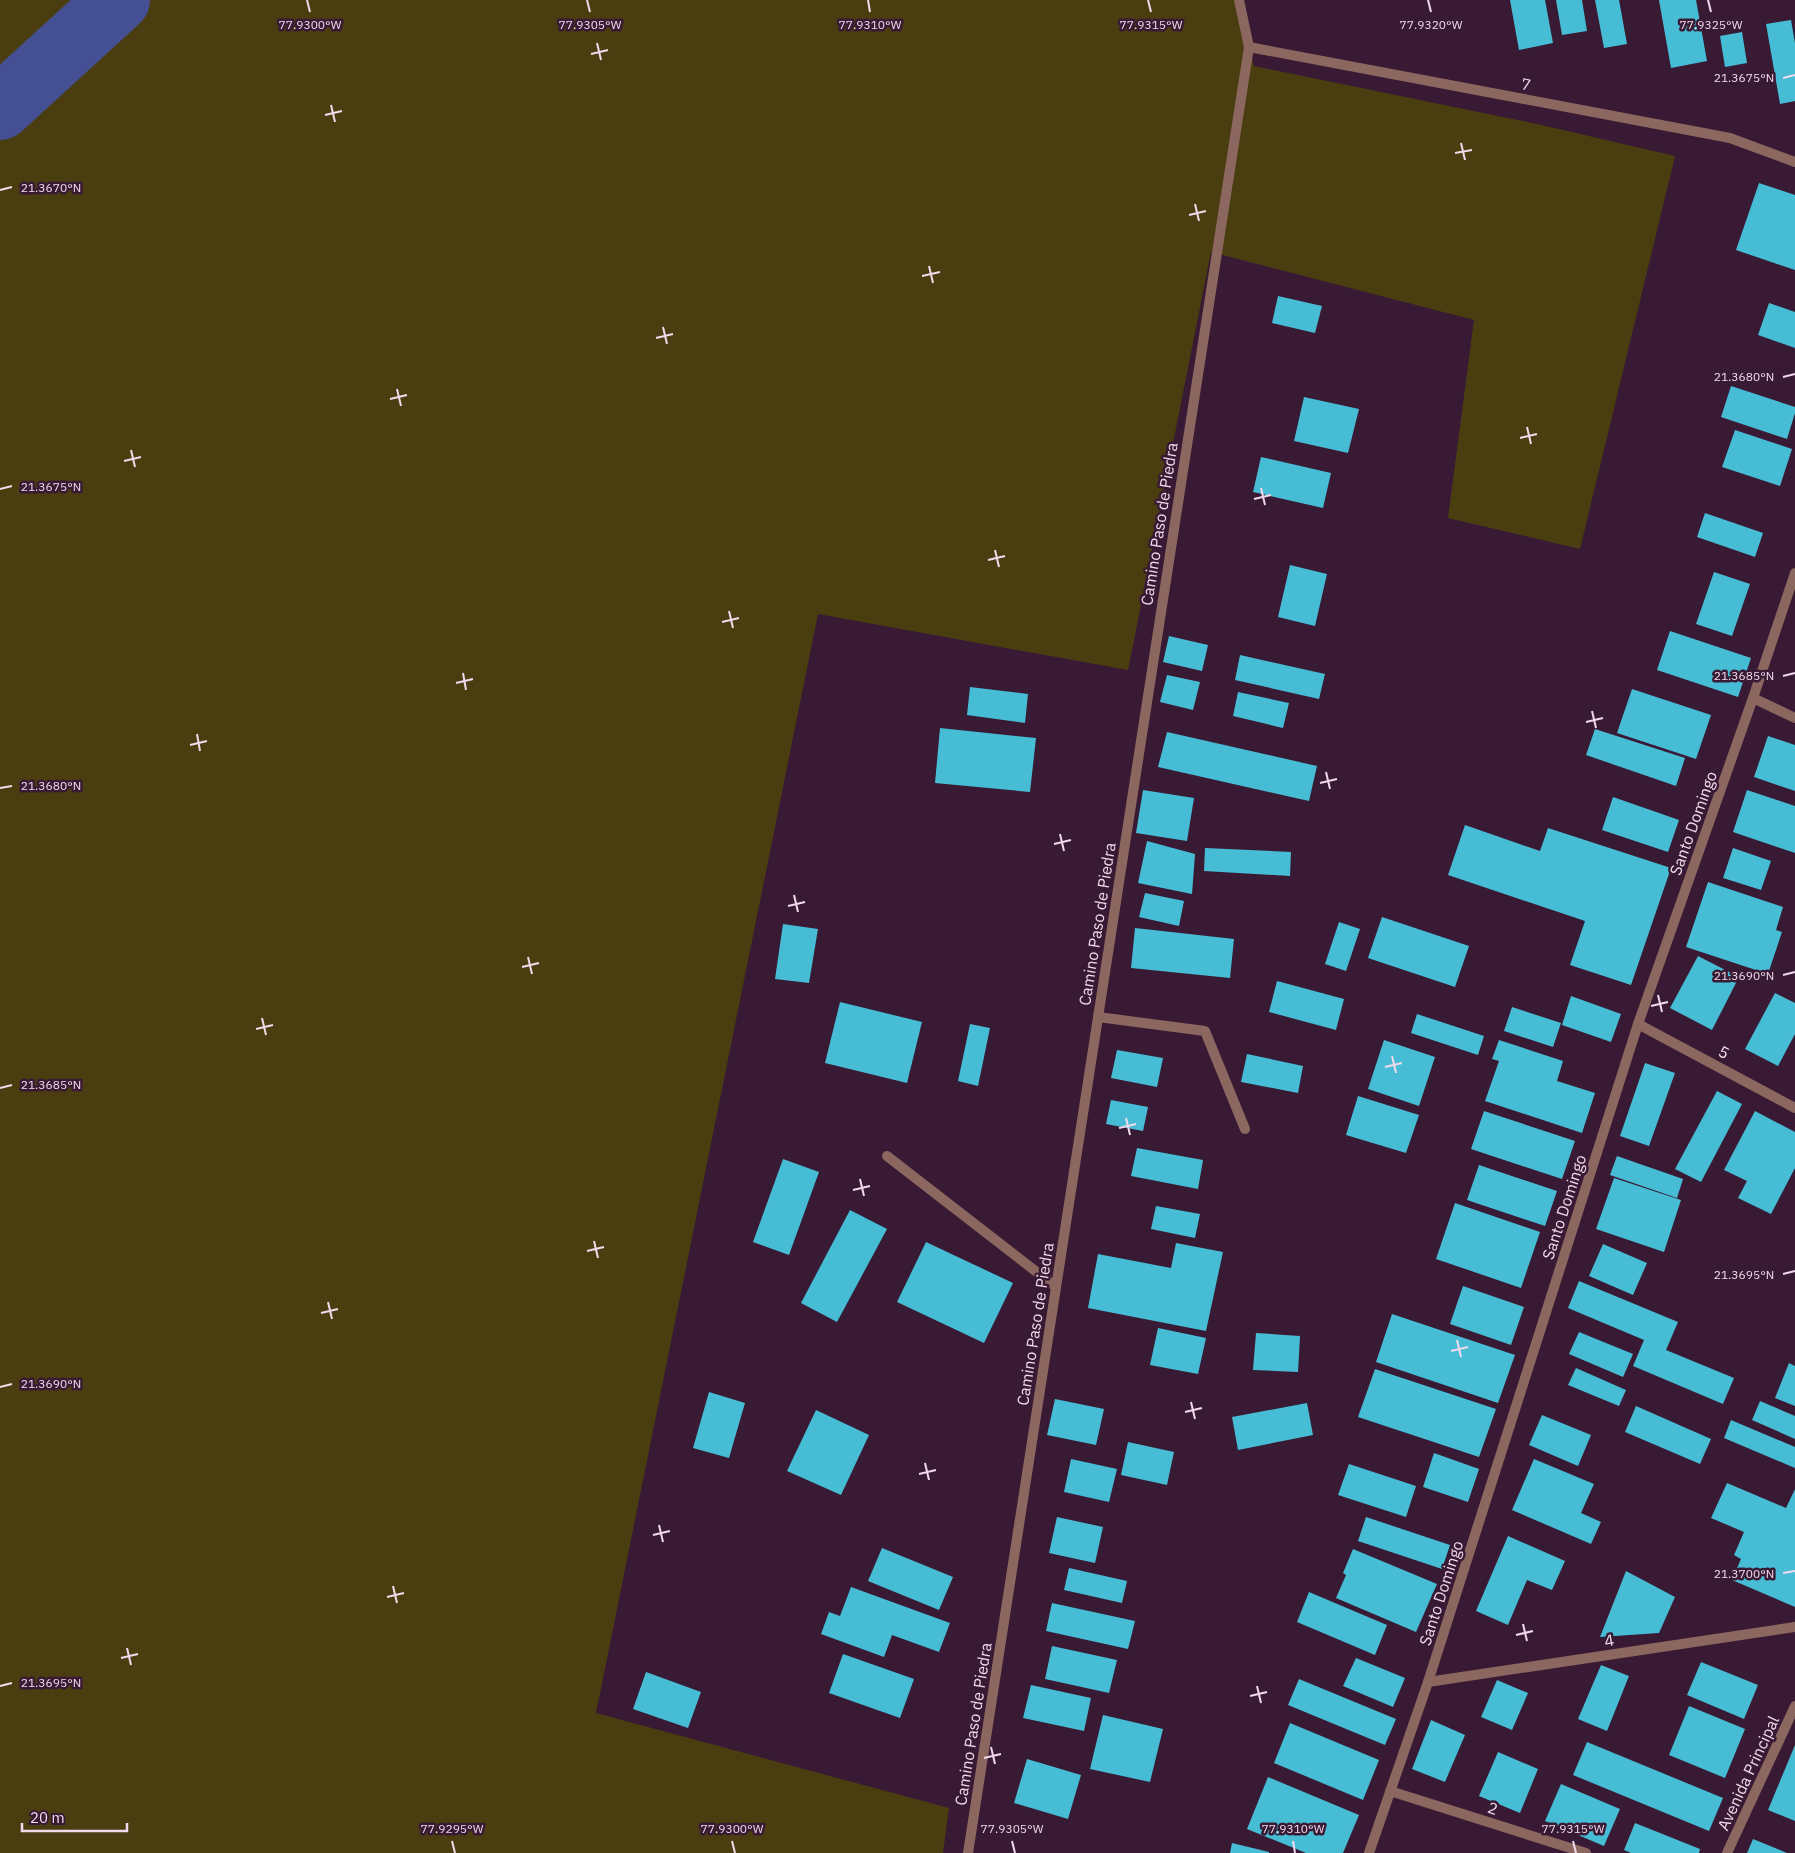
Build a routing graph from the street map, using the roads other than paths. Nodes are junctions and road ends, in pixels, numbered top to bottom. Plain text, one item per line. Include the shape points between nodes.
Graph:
1 (1239, 0) edge
2 (1249, 47) junction
3 (1795, 162) edge
4 (1795, 573) edge
5 (1754, 698) junction
6 (1795, 718) edge
7 (1098, 1017) junction
8 (1638, 1024) junction
9 (1795, 1108) edge
10 (1246, 1129) dead end
11 (887, 1156) dead end
12 (1056, 1286) junction
13 (1795, 1627) edge
14 (1428, 1682) junction
15 (1795, 1706) edge
16 (1390, 1791) junction
17 (968, 1853) edge
18 (1369, 1853) edge
19 (1586, 1853) edge
20 (1728, 1853) edge

1 - 2 street, Camino Paso de Piedra
2 - 3 street, 7 via 1730,138
2 - 7 street, Camino Paso de Piedra
4 - 5 street, Santo Domingo
5 - 6 street
5 - 8 street, Santo Domingo
7 - 10 street via 1205,1031
7 - 12 street, Camino Paso de Piedra
8 - 9 street, 5
8 - 14 street, Santo Domingo
11 - 12 street
12 - 17 street, Camino Paso de Piedra
13 - 14 street, 4
14 - 16 street, Santo Domingo
15 - 20 street, Avenida Principal
16 - 18 street, Santo Domingo
16 - 19 street, 2

